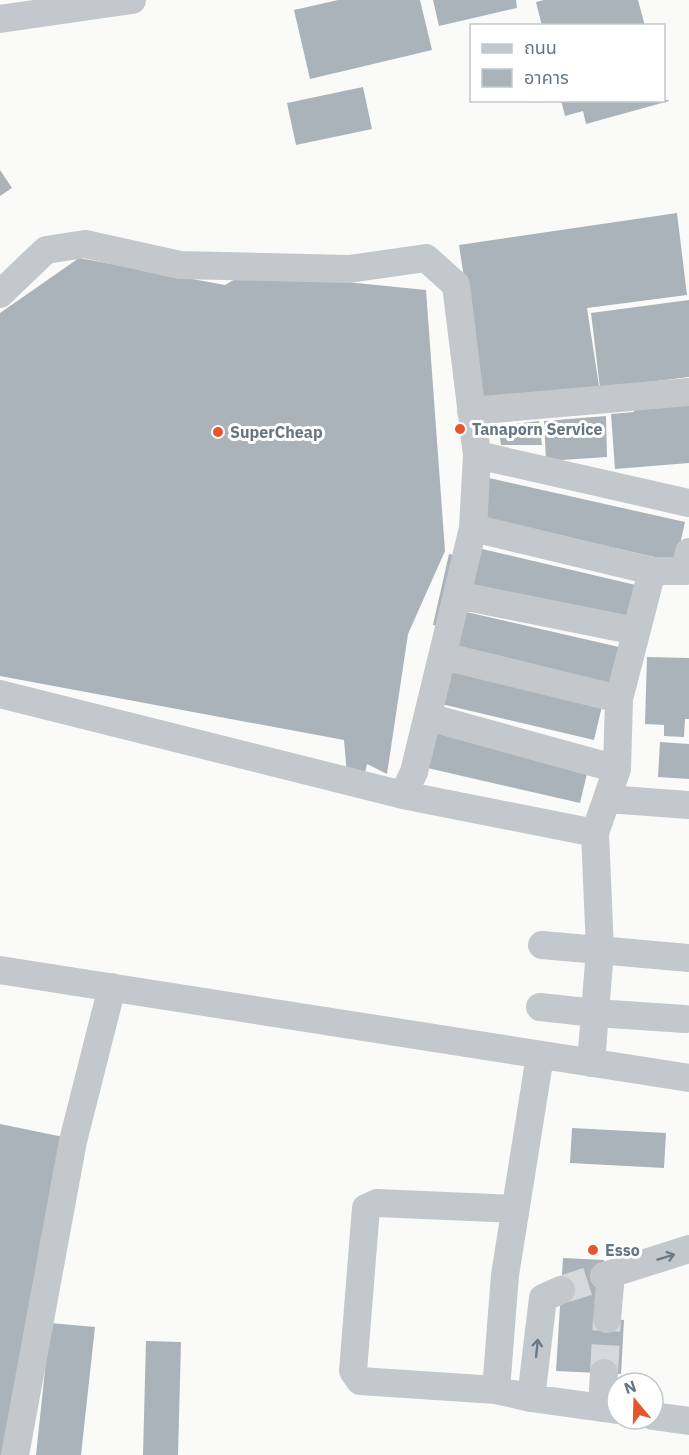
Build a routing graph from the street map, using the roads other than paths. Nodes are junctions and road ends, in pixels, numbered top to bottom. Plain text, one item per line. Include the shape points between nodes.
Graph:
1 (132, 0) edge
2 (0, 19) edge
3 (0, 294) edge
4 (689, 392) edge
5 (471, 411) junction
6 (477, 455) junction
7 (689, 503) edge
8 (473, 528) junction
9 (689, 552) edge
10 (652, 571) junction
11 (457, 595) junction
12 (636, 631) junction
13 (443, 656) junction
14 (0, 694) edge
15 (619, 699) junction
16 (428, 717) junction
17 (617, 769) junction
18 (403, 795) junction
19 (607, 799) junction
20 (689, 805) edge
21 (595, 833) junction
22 (542, 945) dead end
23 (600, 950) junction
24 (689, 958) edge
25 (0, 970) edge
26 (112, 987) junction
27 (540, 1006) dead end
28 (595, 1013) junction
29 (686, 1019) dead end
30 (540, 1056) junction
31 (591, 1063) junction
32 (689, 1078) edge
33 (515, 1209) junction
34 (689, 1250) edge
35 (561, 1290) tunnel mouth
36 (608, 1319) tunnel mouth
37 (604, 1373) tunnel mouth
38 (605, 1380) edge
39 (496, 1390) junction
40 (531, 1398) junction
41 (605, 1408) edge
42 (665, 1418) edge
43 (689, 1422) edge
44 (15, 1455) edge

1 - 2 street
3 - 5 street via 46,250 85,244 180,265 349,269 426,258 456,285
4 - 5 street
5 - 6 street
6 - 7 street
6 - 8 street
8 - 10 street
8 - 11 street
9 - 10 street via 685,570
10 - 12 street
11 - 12 street
11 - 13 street
12 - 15 street
13 - 15 street
13 - 16 street
14 - 18 street
15 - 17 street
16 - 17 street
16 - 18 street via 414,771
17 - 19 street
18 - 21 street
19 - 20 street
19 - 21 street
21 - 23 street
22 - 23 street
23 - 24 street
23 - 28 street
25 - 26 street
26 - 30 street
26 - 44 street via 73,1141
27 - 28 street
28 - 29 street
28 - 31 street
30 - 31 street
30 - 33 street
31 - 32 street
33 - 39 street via 504,1275
33 - 39 street via 377,1203 366,1208 353,1371 360,1381
36 -> 34 street via 607,1275
40 -> 35 street via 543,1298
37 - 38 street
39 - 40 street
40 - 41 street
42 - 43 street

